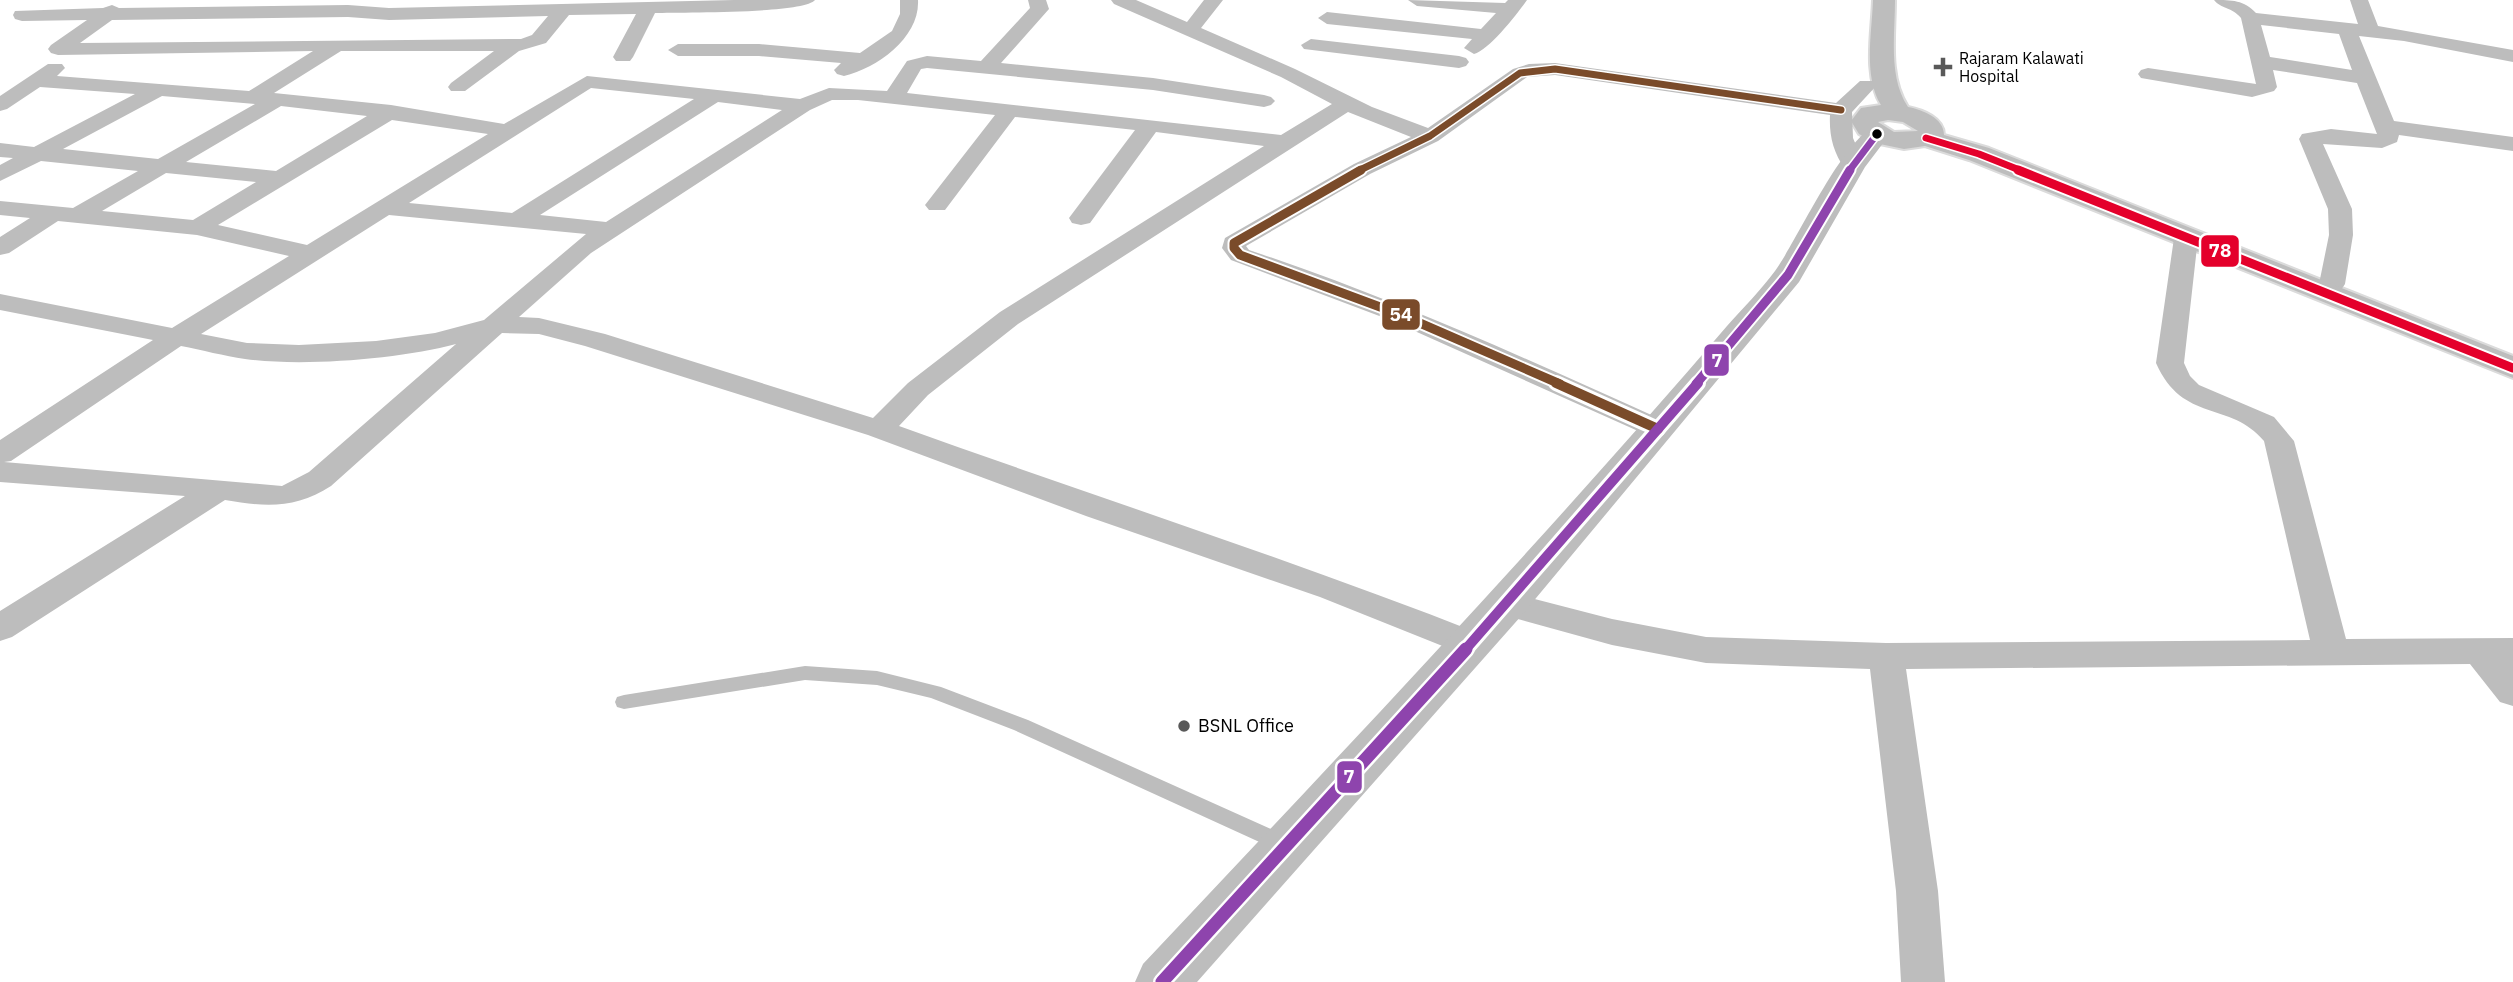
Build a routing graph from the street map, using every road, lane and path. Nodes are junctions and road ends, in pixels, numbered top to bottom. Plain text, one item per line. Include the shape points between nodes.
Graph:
1 (44, 0) edge
2 (130, 0) edge
3 (806, 0) edge
4 (909, 0) edge
5 (1037, 0) edge
6 (1120, 0) edge
7 (1214, 0) edge
8 (1417, 0) edge
9 (1871, 0) edge
10 (1884, 0) edge
11 (2223, 0) edge
12 (2358, 0) edge
13 (756, 5) junction
14 (1515, 5) edge
15 (208, 6) edge
16 (298, 6) edge
17 (649, 8) junction
18 (563, 9) junction
19 (1330, 9) edge
20 (487, 11) junction
21 (109, 13) junction
22 (410, 13) junction
23 (2250, 18) junction
24 (2346, 28) junction
25 (1191, 29) junction
26 (2370, 31) junction
27 (1488, 34) junction
28 (747, 36) junction
29 (337, 45) junction
30 (372, 45) junction
31 (1311, 45) junction
32 (253, 46) junction
33 (455, 46) junction
34 (513, 46) junction
35 (156, 48) junction
36 (78, 50) junction
37 (678, 50) dead end
38 (2513, 56) edge
39 (623, 57) dead end
40 (861, 59) junction
41 (1459, 62) junction
42 (2261, 62) junction
43 (136, 64) dead end
44 (988, 66) junction
45 (1288, 73) junction
46 (2148, 74) dead end
47 (1443, 78) dead end
48 (2367, 78) junction
49 (38, 81) junction
50 (1867, 85) junction
51 (458, 87) dead end
52 (161, 88) junction
53 (829, 94) junction
54 (715, 95) junction
55 (253, 97) junction
56 (893, 98) junction
57 (278, 99) junction
58 (1264, 101) dead end
59 (1346, 104) junction
60 (0, 105) edge
61 (803, 106) junction
62 (1841, 110) junction
63 (391, 111) junction
64 (1009, 111) junction
65 (1150, 125) junction
66 (2387, 127) junction
67 (508, 131) junction
68 (1875, 131) junction
69 (1929, 133) junction
70 (1430, 135) junction
71 (1288, 143) junction
72 (2513, 144) edge
73 (0, 150) edge
74 (40, 152) junction
75 (166, 164) junction
76 (0, 174) edge
77 (281, 178) junction
78 (937, 205) dead end
79 (0, 208) edge
80 (388, 208) junction
81 (67, 214) junction
82 (1081, 218) dead end
83 (518, 219) junction
84 (197, 228) junction
85 (607, 229) junction
86 (2186, 238) junction
87 (0, 248) edge
88 (312, 254) junction
89 (2332, 284) junction
90 (0, 302) edge
91 (497, 325) junction
92 (175, 338) junction
93 (2513, 358) edge
94 (2513, 368) edge
95 (879, 429) junction
96 (1658, 429) junction
97 (0, 454) edge
98 (0, 472) edge
99 (220, 489) junction
100 (1507, 604) junction
101 (0, 628) edge
102 (1470, 644) junction
103 (2496, 651) edge
104 (2331, 652) junction
105 (1886, 656) junction
106 (2513, 692) edge
107 (624, 702) dead end
108 (1287, 845) junction
109 (1162, 982) edge
110 (1923, 982) edge

1 - 21 street via 16,18
2 - 21 street
3 - 13 street
4 - 40 street via 912,15 908,24
5 - 44 street via 1040,9
6 - 25 street
7 - 25 street
8 - 14 street
9 - 50 main road
10 - 68 main road via 1886,93
11 - 23 street via 2241,6
12 - 26 street
13 - 17 street
13 - 28 street
14 - 27 street
15 - 16 street
15 - 21 street
15 - 35 street
16 - 22 street
16 - 32 street
17 - 18 street
17 - 39 street
18 - 20 street
18 - 34 street via 539,39
19 - 27 street
19 - 31 street
20 - 22 street
20 - 33 street
21 - 36 street via 58,49
22 - 30 street
23 - 24 street
23 - 42 street
24 - 26 street
24 - 48 street
25 - 45 street
26 - 38 street
27 - 41 street
28 - 37 street
28 - 40 street
29 - 30 street
29 - 32 street
29 - 55 street
30 - 33 street
31 - 41 street
31 - 45 street
32 - 35 street
33 - 34 street
34 - 51 street
35 - 36 street
35 - 43 street
36 - 49 street
40 - 53 street via 832,82
41 - 47 street
42 - 46 street via 2267,87 2263,90
42 - 48 street
44 - 56 street via 921,63 910,70
44 - 58 street
45 - 59 street
48 - 66 street
49 - 52 street
49 - 60 street
50 - 62 street
50 - 68 main road
52 - 55 street
52 - 74 street
53 - 56 street
53 - 61 street
54 - 61 street
54 - 67 street via 587,82
54 - 83 street
55 - 57 street
56 - 64 street
57 - 63 street
57 - 75 street
59 - 70 street
59 - 71 street
61 - 85 street
62 - 68 street via 1842,147
62 - 70 street via 1542,68 1520,73
63 - 67 street
63 - 77 street
64 - 65 street
64 - 78 street
65 - 71 street
65 - 82 street
66 - 72 street
66 - 89 street via 2389,137 2382,141 2331,136 2310,139 2340,209 2341,235
67 - 80 street
68 - 69 main road via 1920,118
68 - 96 main road via 1788,275
69 - 86 main road
69 - 89 main road
70 - 96 street via 1241,236 1234,248 1240,255 1294,272 1520,366
71 - 95 street via 1009,318 935,374
73 - 74 street
74 - 75 street
74 - 76 street
75 - 77 street
75 - 81 street
77 - 84 street
79 - 81 street
80 - 83 street
80 - 88 street
81 - 84 street
81 - 87 street
83 - 85 street
84 - 88 street
85 - 91 street
86 - 94 main road
86 - 104 street via 2170,363 2174,377 2202,399 2266,426 2276,436
88 - 92 street
89 - 93 main road
90 - 92 street
91 - 92 street via 436,341 299,353 247,351
91 - 95 street via 539,326 595,340
91 - 99 street via 303,489 283,496
92 - 97 street
95 - 102 street via 1332,589
96 - 100 main road
98 - 99 street
99 - 101 street
100 - 102 main road
100 - 105 street via 1612,632 1706,650
102 - 108 main road
103 - 104 street
103 - 106 street
104 - 105 street
105 - 110 street via 1917,891
107 - 108 lane via 804,673 877,678 934,692 1021,725
108 - 109 main road

